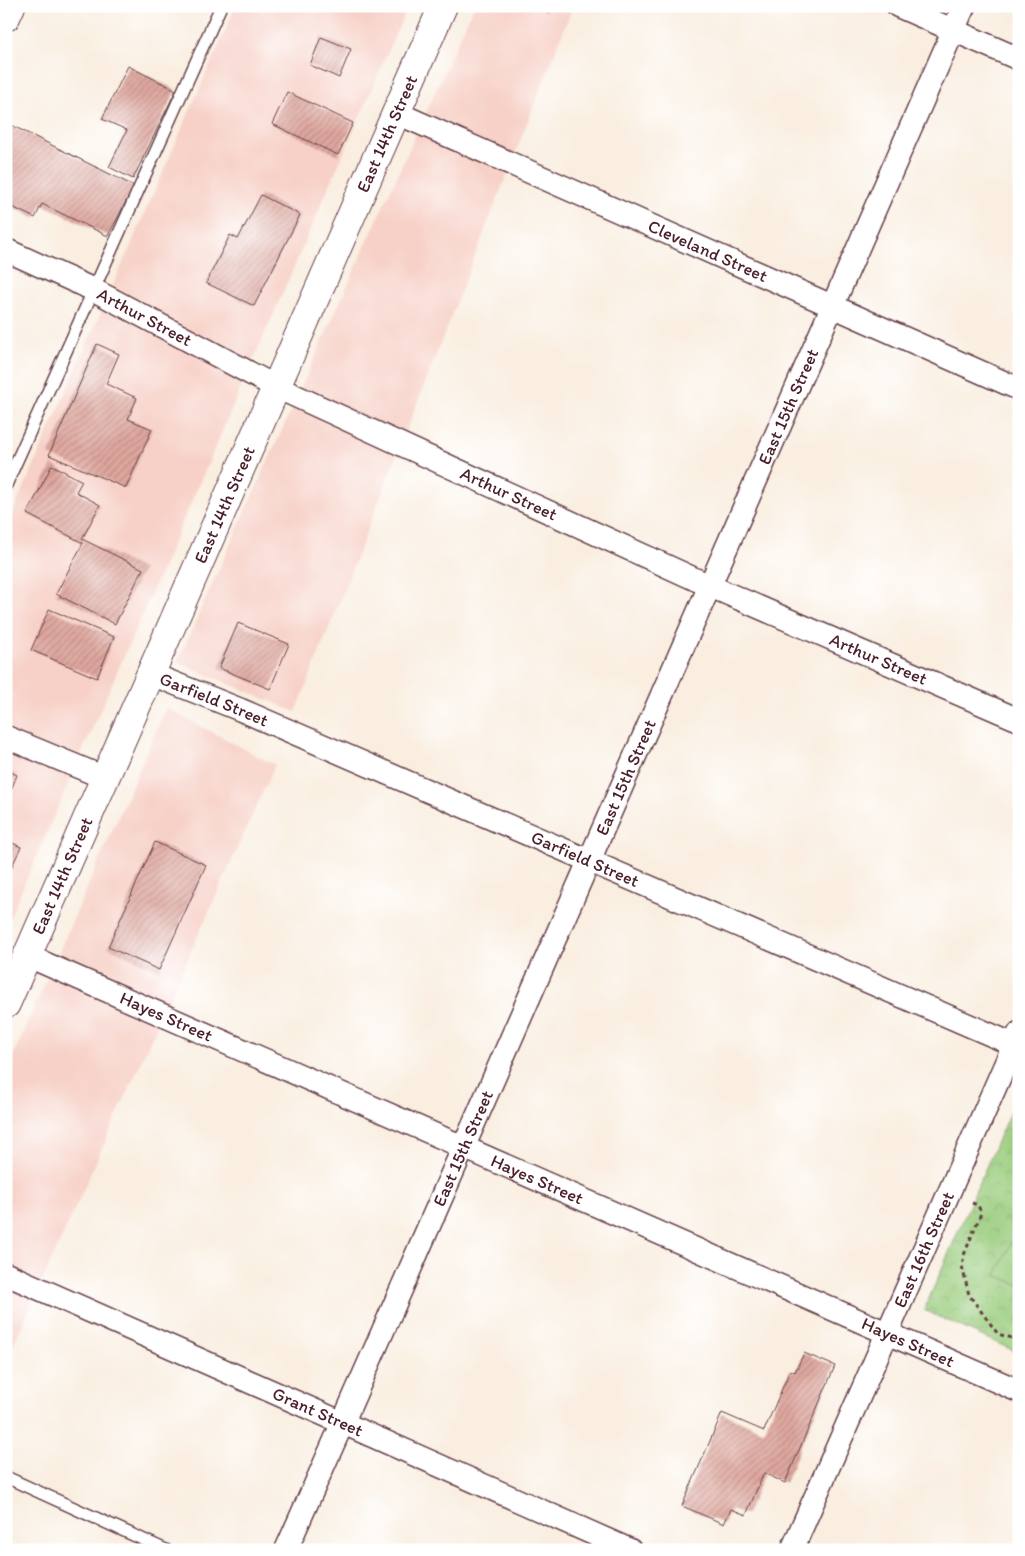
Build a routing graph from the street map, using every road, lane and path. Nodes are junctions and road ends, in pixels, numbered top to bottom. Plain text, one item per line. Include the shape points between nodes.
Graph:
1 (11, 6) edge
2 (222, 6) edge
3 (444, 6) edge
4 (898, 6) edge
5 (964, 6) edge
6 (6, 17) edge
7 (954, 30) junction
8 (1019, 59) edge
9 (396, 113) junction
10 (6, 250) edge
11 (94, 290) junction
12 (833, 306) junction
13 (276, 387) junction
14 (1019, 389) edge
15 (6, 485) edge
16 (710, 586) junction
17 (151, 674) junction
18 (1019, 720) edge
19 (6, 737) edge
20 (105, 778) junction
21 (590, 861) junction
22 (28, 956) junction
23 (6, 1004) edge
24 (1017, 1042) edge
25 (464, 1147) junction
26 (949, 1192) junction
27 (6, 1274) edge
28 (887, 1333) junction
29 (1019, 1340) edge
30 (1019, 1391) edge
31 (343, 1422) junction
32 (6, 1477) edge
33 (166, 1550) edge
34 (286, 1550) edge
35 (630, 1550) edge
36 (792, 1550) edge

1 - 6 street
2 - 11 lane
3 - 9 street, East 14th Street
4 - 7 street
5 - 7 street, East 15th Street
7 - 8 street
7 - 12 street, East 15th Street
9 - 12 street, Cleveland Street
9 - 13 street, East 14th Street
10 - 11 street, Arthur Street
11 - 13 street, Arthur Street
11 - 15 lane
12 - 14 street, Cleveland Street
12 - 16 street, East 15th Street
13 - 16 street, Arthur Street
13 - 17 street, East 14th Street
16 - 18 street, Arthur Street
16 - 21 street, East 15th Street
17 - 20 street, East 14th Street
17 - 21 street, Garfield Street
19 - 20 street
20 - 22 street, East 14th Street
21 - 24 street, Garfield Street
21 - 25 street, East 15th Street
22 - 23 street, East 14th Street
22 - 25 street, Hayes Street
24 - 26 street, East 16th Street
25 - 28 street, Hayes Street
25 - 31 street, East 15th Street
26 - 28 street, East 16th Street
26 - 29 path via 978,1205 981,1213 962,1266 970,1295 998,1334
27 - 31 street, Grant Street
28 - 30 street, Hayes Street
28 - 36 street, East 16th Street
31 - 34 street, East 15th Street
31 - 35 street, Grant Street
32 - 33 lane

